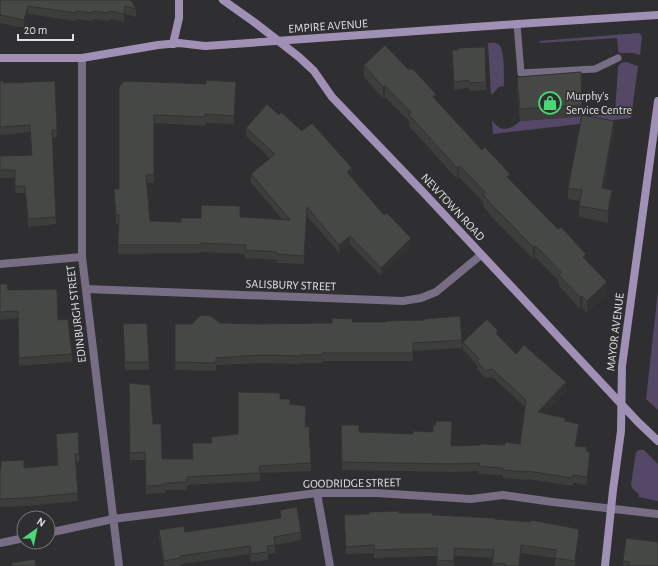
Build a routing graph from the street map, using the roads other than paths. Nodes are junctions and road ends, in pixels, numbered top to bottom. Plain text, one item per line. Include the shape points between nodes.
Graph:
1 (179, 0) edge
2 (223, 0) edge
3 (658, 15) edge
4 (517, 24) junction
5 (278, 41) junction
6 (173, 44) junction
7 (0, 58) edge
8 (82, 58) junction
9 (618, 58) dead end
10 (658, 105) edge
11 (481, 255) junction
12 (82, 257) junction
13 (0, 264) edge
14 (86, 289) junction
15 (622, 405) junction
16 (658, 441) edge
17 (317, 493) junction
18 (612, 508) junction
19 (658, 514) edge
20 (113, 519) junction
21 (56, 531) edge
22 (16, 539) edge
23 (0, 542) edge
24 (120, 566) edge
25 (330, 566) edge
26 (605, 566) edge

1 - 6 street via 179,18
2 - 5 street, NEWTOWN ROAD
3 - 4 street, EMPIRE AVENUE
4 - 5 street, EMPIRE AVENUE
4 - 9 lane via 521,73 595,69
5 - 6 street, EMPIRE AVENUE via 205,46
5 - 11 street, NEWTOWN ROAD via 314,71 332,97
6 - 8 street, EMPIRE AVENUE
7 - 8 street, EMPIRE AVENUE
8 - 12 street, EDINBURGH STREET
10 - 15 street, MAYOR AVENUE via 622,366
11 - 14 street, SALISBURY STREET via 436,292 403,301
11 - 15 street, NEWTOWN ROAD
12 - 13 street
12 - 14 street, EDINBURGH STREET
14 - 20 street, EDINBURGH STREET
15 - 16 street, NEWTOWN ROAD
15 - 18 street, MAYOR AVENUE via 622,430
17 - 18 street, GOODRIDGE STREET via 376,492 471,499 503,495
17 - 20 street, GOODRIDGE STREET
17 - 25 street
18 - 19 street, GOODRIDGE STREET
18 - 26 street, MAYOR AVENUE
20 - 21 street, GOODRIDGE STREET
20 - 24 street, EDINBURGH STREET
22 - 23 street

